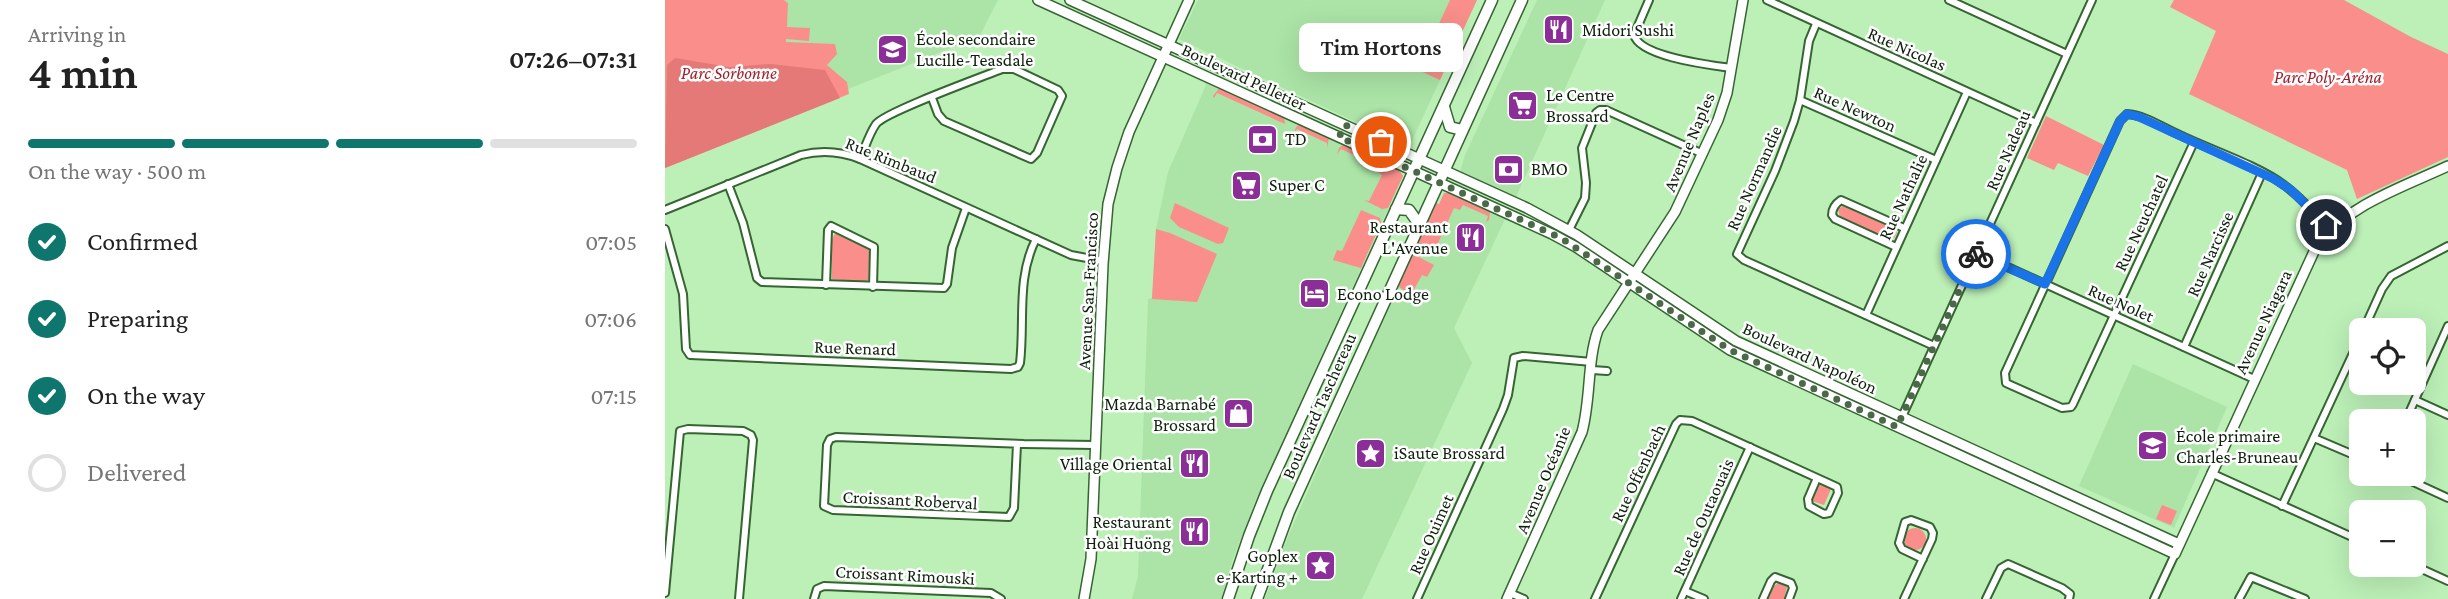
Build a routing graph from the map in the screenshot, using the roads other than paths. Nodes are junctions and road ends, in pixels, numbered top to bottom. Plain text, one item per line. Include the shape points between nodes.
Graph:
1 (1038, 0) edge
2 (1070, 0) edge
3 (1189, 0) edge
4 (1492, 0) edge
5 (1522, 0) edge
6 (1649, 0) edge
7 (1743, 0) edge
8 (1767, 0) edge
9 (1949, 0) edge
10 (2092, 0) edge
11 (1816, 23) junction
12 (1169, 45) junction
13 (2067, 54) junction
14 (1163, 57) junction
15 (1731, 68) junction
16 (1248, 81) junction
17 (1967, 92) junction
18 (1243, 93) junction
19 (932, 98) junction
20 (1800, 100) junction
21 (1444, 106) junction
22 (2036, 123) junction
23 (1345, 125) junction
24 (1462, 130) junction
25 (1339, 137) junction
26 (2194, 142) junction
27 (1703, 154) junction
28 (860, 159) junction
29 (1419, 159) junction
30 (1936, 160) junction
31 (2448, 166) edge
32 (1444, 170) junction
33 (1414, 171) junction
34 (2262, 173) junction
35 (1438, 182) junction
36 (728, 184) junction
37 (1505, 197) junction
38 (966, 208) junction
39 (1396, 209) junction
40 (1500, 209) junction
41 (665, 210) edge
42 (1419, 224) junction
43 (1904, 228) junction
44 (665, 229) edge
45 (1569, 230) junction
46 (2330, 230) junction
47 (1036, 239) junction
48 (2448, 246) edge
49 (1896, 247) junction
50 (1977, 253) junction
51 (1103, 261) junction
52 (1631, 278) junction
53 (2045, 284) junction
54 (826, 285) junction
55 (873, 286) junction
56 (1866, 315) junction
57 (2114, 315) junction
58 (2369, 318) edge
59 (2448, 326) edge
60 (1934, 346) junction
61 (2184, 347) junction
62 (2349, 362) edge
63 (1592, 366) junction
64 (1607, 371) dead end
65 (2254, 379) junction
66 (2414, 400) junction
67 (2410, 409) edge
68 (2448, 415) edge
69 (1899, 422) junction
70 (2314, 438) junction
71 (1017, 444) junction
72 (1095, 445) junction
73 (1750, 447) junction
74 (2349, 453) edge
75 (2211, 473) junction
76 (1817, 478) junction
77 (2422, 486) edge
78 (2448, 498) edge
79 (2283, 506) junction
80 (2349, 536) edge
81 (2177, 549) junction
82 (1923, 559) junction
83 (2426, 571) edge
84 (2448, 581) edge
85 (1685, 591) junction
86 (665, 593) edge
87 (1509, 596) edge
88 (739, 599) edge
89 (814, 599) edge
90 (1000, 599) edge
91 (1084, 599) edge
92 (1228, 599) edge
93 (1257, 599) edge
94 (1417, 599) edge
95 (1524, 599) edge
96 (1595, 599) edge
97 (1681, 599) edge
98 (1704, 599) edge
99 (1763, 599) edge
100 (1789, 599) edge
101 (1904, 599) edge
102 (1986, 599) edge
103 (2069, 599) edge
104 (2154, 599) edge
105 (2239, 599) edge
106 (2305, 599) edge

1 - 14 street, Boulevard Pelletier
2 - 12 street, Boulevard Pelletier
3 - 12 street, Avenue San-Francisco
4 - 21 main road, Boulevard Taschereau
5 - 24 main road, Boulevard Taschereau
6 - 15 street via 1634,35 1639,43 1672,58
7 - 15 street, Avenue Naples
8 - 11 street, Rue Nicolas
9 - 13 street
10 - 13 street, Rue Nadeau
11 - 17 street, Rue Nicolas
11 - 20 street, Rue Normandie
12 - 14 street, Avenue San-Francisco
12 - 16 street, Boulevard Pelletier
13 - 22 street, Rue Nadeau
14 - 18 street, Boulevard Pelletier
14 - 51 street, Avenue San-Francisco via 1117,169
15 - 27 street, Avenue Naples via 1724,105
16 - 18 street
16 - 23 street, Boulevard Pelletier
17 - 22 street, Rue Nicolas
17 - 30 street, Rue Nathalie
18 - 25 street, Boulevard Pelletier
19 - 19 street via 944,121 1031,159 1062,96 1055,88 1006,68
19 - 28 street via 878,121
20 - 30 street, Rue Newton
20 - 56 street, Rue Normandie via 1783,152 1737,254
21 - 24 main road via 1450,127
21 - 29 main road, Boulevard Taschereau
22 - 50 street, Rue Nadeau
23 - 25 street
23 - 29 street, Boulevard Pelletier
24 - 32 main road, Boulevard Taschereau
25 - 33 street, Boulevard Pelletier
26 - 34 street
26 - 53 street via 2132,114 2123,117
26 - 57 street, Rue Neuchatel
27 - 45 street via 1600,110 1583,143 1585,198
27 - 52 street, Avenue Naples via 1675,212
28 - 36 street, Rue Rimbaud via 837,152 808,153
28 - 38 street, Rue Rimbaud
29 - 32 street, Boulevard Pelletier
29 - 33 main road, Boulevard Taschereau
30 - 43 street, Rue Nathalie
31 - 46 street, Avenue Niagara via 2365,205
32 - 35 main road, Boulevard Taschereau
32 - 37 street, Boulevard Napoléon
33 - 35 street, Boulevard Pelletier
33 - 39 main road, Boulevard Taschereau
34 - 46 street via 2291,190
34 - 61 street, Rue Narcisse
35 - 40 street, Boulevard Napoléon
35 - 42 main road, Boulevard Taschereau
36 - 41 street, Rue Rimbaud
36 - 54 street via 758,280
37 - 40 street
37 - 45 street, Boulevard Napoléon
38 - 47 street, Rue Rimbaud
38 - 55 street via 952,248 946,287
39 - 42 main road via 1409,210
39 - 92 main road, Boulevard Taschereau via 1262,503
40 - 52 street, Boulevard Napoléon
42 - 93 main road, Boulevard Taschereau via 1282,528
43 - 49 street, Rue Nathalie
43 - 49 street via 1841,200 1832,211 1835,219
44 - 47 street, Rue Renard via 681,286 689,355 1011,369 1020,363 1024,275
45 - 52 street, Boulevard Napoléon
46 - 65 street, Avenue Niagara via 2313,253
47 - 51 street, Rue Rimbaud via 1077,258
48 - 58 street via 2392,276
49 - 56 street, Rue Nathalie
50 - 53 street, Rue Nolet
50 - 60 street, Rue Nadeau
51 - 72 street, Avenue San-Francisco
52 - 63 street, Avenue Océanie via 1596,335
52 - 69 street, Boulevard Napoléon via 1736,341
53 - 57 street, Rue Nolet
53 - 57 street, Rue Neuchatel via 2004,377 2006,383 2036,397 2061,408 2071,407
54 - 55 street
54 - 55 street via 831,226 873,245
56 - 60 street, Rue Normandie
57 - 61 street, Rue Nolet
59 - 66 street
60 - 69 street, Rue Nadeau
61 - 65 street, Rue Nolet
62 - 70 street
63 - 64 street
63 - 87 street, Avenue Océanie via 1579,440
63 - 94 street, Rue Ouimet via 1514,358 1503,409
65 - 75 street, Avenue Niagara
66 - 67 street
66 - 68 street
69 - 81 street, Boulevard Napoléon
70 - 74 street
70 - 79 street
71 - 71 street, Croissant Roberval via 832,438 827,445 824,506 1009,517 1014,508
71 - 72 street, Croissant Roberval
72 - 91 street, Avenue San-Francisco via 1090,569
73 - 76 street, Rue Offenbach
73 - 85 street, Rue de Outaouais
73 - 96 street, Rue Offenbach via 1680,419
75 - 79 street
75 - 81 street, Avenue Niagara
76 - 76 street, Rue Offenbach via 1837,487 1829,513 1809,506
77 - 78 street
79 - 80 street
81 - 104 street
82 - 82 street via 1933,533 1930,527 1911,520 1906,522 1899,543
82 - 101 street
83 - 84 street
85 - 97 street, Rue de Outaouais
85 - 98 street
86 - 88 street via 680,431 743,431 753,440
87 - 95 street
89 - 90 street, Croissant Rimouski via 817,589 824,586 991,593
99 - 100 street via 1775,577 1791,583
102 - 103 street via 2001,568 2008,564 2062,588 2070,594
105 - 106 street via 2251,577

